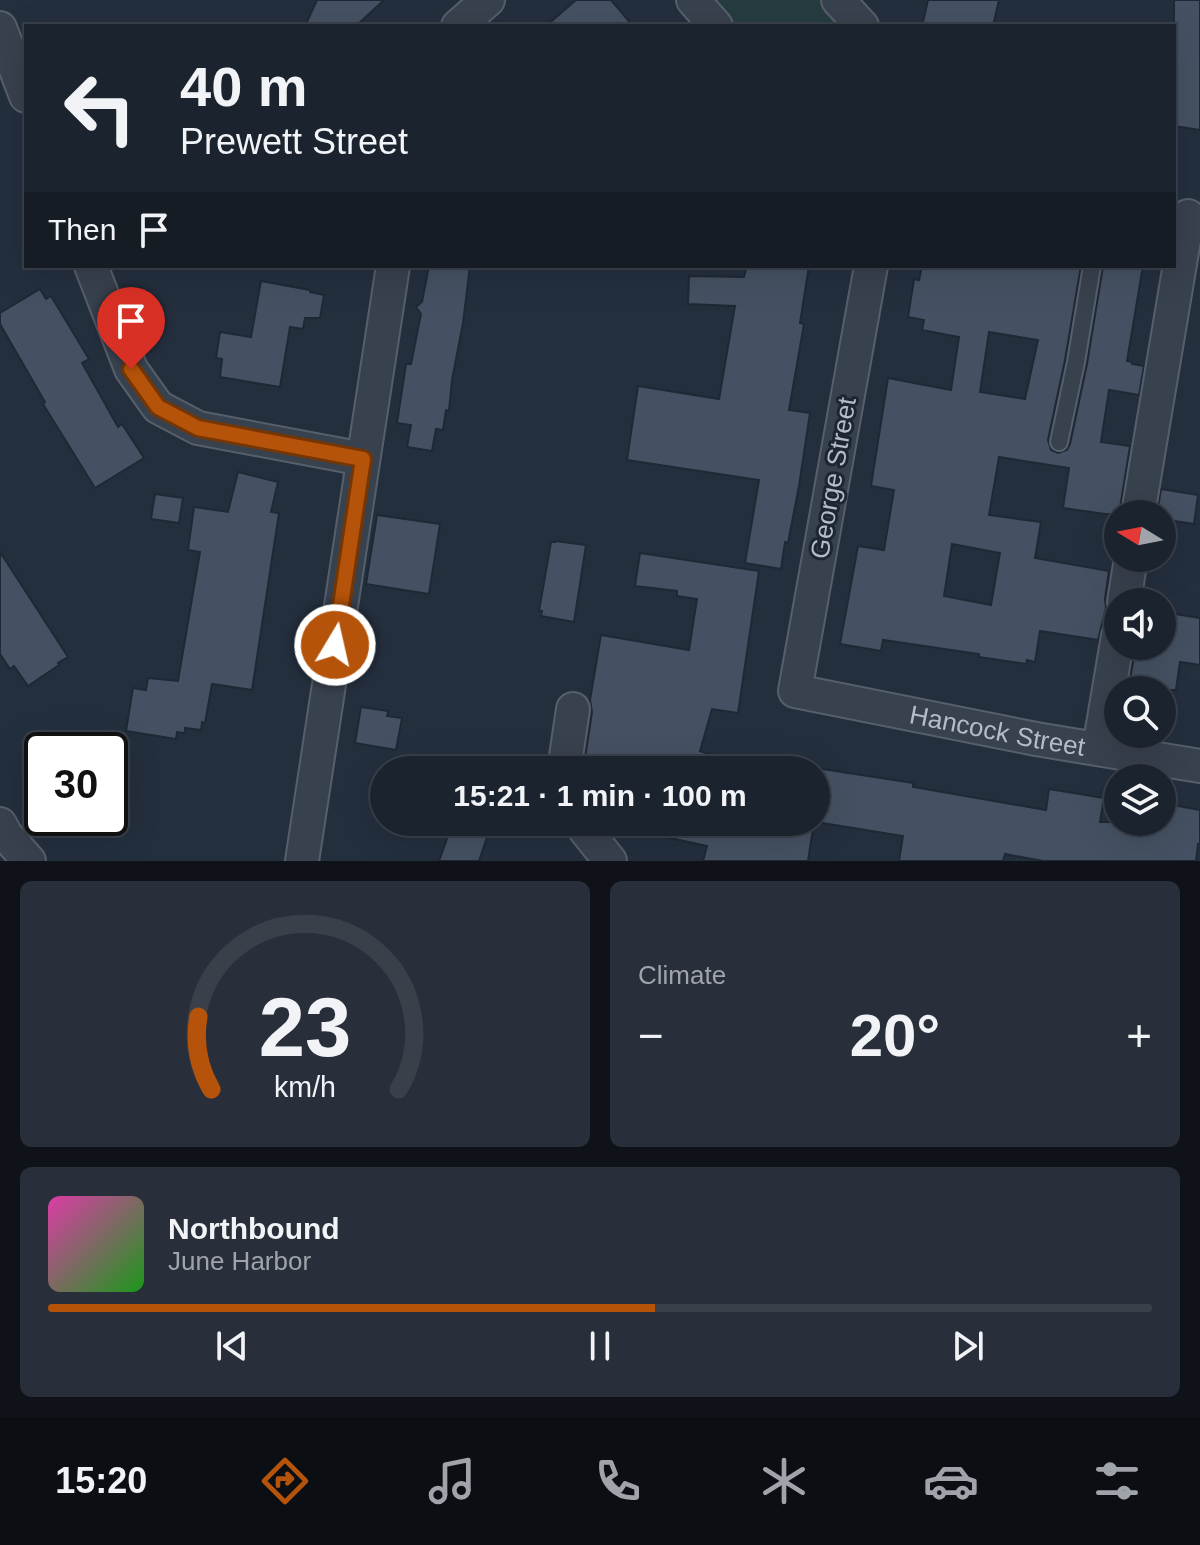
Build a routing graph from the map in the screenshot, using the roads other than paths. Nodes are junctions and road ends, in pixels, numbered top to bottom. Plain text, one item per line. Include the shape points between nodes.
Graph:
1 (488, 0) edge
2 (693, 0) edge
3 (838, 0) edge
4 (460, 24) edge
5 (714, 24) edge
6 (860, 24) edge
7 (0, 28) edge
8 (24, 91) edge
9 (1187, 216) edge
10 (92, 268) edge
11 (393, 268) edge
12 (871, 268) edge
13 (1092, 268) edge
14 (1059, 442) dead end
15 (363, 459) junction
16 (1140, 500) edge
17 (1114, 660) edge
18 (795, 691) joint
19 (573, 709) dead end
20 (1099, 748) junction
21 (566, 756) edge
22 (1200, 766) edge
23 (0, 824) edge
24 (590, 836) edge
25 (29, 861) edge
26 (302, 861) edge
27 (610, 861) edge

1 - 4 street
2 - 5 street
3 - 6 street
7 - 8 street
9 - 16 street
10 - 15 street via 131,369 158,407 198,428
11 - 15 street
12 - 18 street, George Street
13 - 14 lane
15 - 26 street
17 - 20 street
18 - 20 street, Hancock Street
19 - 21 street
20 - 22 street, Hancock Street
23 - 25 street
24 - 27 street

